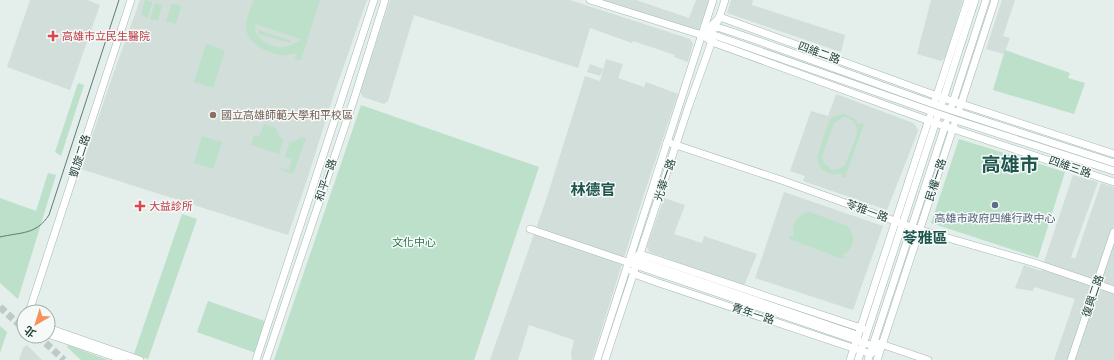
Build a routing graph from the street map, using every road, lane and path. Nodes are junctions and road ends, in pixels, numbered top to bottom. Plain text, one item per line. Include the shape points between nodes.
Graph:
1 (131, 0) edge
2 (374, 0) edge
3 (384, 0) edge
4 (590, 0) edge
5 (713, 0) edge
6 (725, 0) edge
7 (968, 0) edge
8 (975, 0) edge
9 (986, 0) edge
10 (995, 0) edge
11 (720, 17) junction
12 (717, 27) junction
13 (702, 35) junction
14 (713, 39) junction
15 (940, 97) junction
16 (953, 102) junction
17 (961, 104) junction
18 (937, 105) junction
19 (950, 110) junction
20 (958, 112) junction
21 (935, 113) junction
22 (948, 118) junction
23 (956, 120) junction
24 (932, 121) junction
25 (945, 126) junction
26 (953, 129) junction
27 (667, 142) junction
28 (676, 145) junction
29 (1114, 154) edge
30 (1114, 163) edge
31 (1114, 171) edge
32 (1114, 182) edge
33 (899, 222) junction
34 (916, 228) junction
35 (530, 229) dead end
36 (1114, 232) edge
37 (638, 260) junction
38 (628, 262) junction
39 (634, 274) junction
40 (1096, 285) junction
41 (1114, 290) edge
42 (32, 304) edge
43 (796, 313) junction
44 (792, 327) junction
45 (864, 329) junction
46 (56, 331) edge
47 (878, 333) junction
48 (56, 337) edge
49 (861, 339) junction
50 (877, 344) junction
51 (857, 349) junction
52 (870, 357) edge
53 (124, 360) edge
54 (140, 360) edge
55 (256, 360) edge
56 (266, 360) edge
57 (596, 360) edge
58 (605, 360) edge
59 (850, 360) edge
60 (858, 360) edge
61 (877, 360) edge
62 (928, 360) edge
63 (1070, 360) edge

1 - 42 street, 凱旋二路
2 - 55 street, 和平一路
3 - 56 street, 和平一路 via 355,96
4 - 13 street, 四維二路
5 - 13 street, 光華一路
6 - 11 street, 光華一路
7 - 15 street
8 - 15 street
9 - 16 street, 民權一路
10 - 17 street, 民權一路
11 - 12 street, 光華一路
11 - 13 street
11 - 15 street, 四維二路
12 - 13 street
12 - 14 street, 光華一路
12 - 18 street, 四維二路
13 - 14 street, 四維二路
13 - 27 street, 光華一路
14 - 21 street, 四維二路
14 - 24 street, 四維二路
14 - 28 street, 光華一路
15 - 16 street
15 - 18 street
16 - 17 street
16 - 19 street, 民權一路
17 - 20 street, 民權一路
17 - 29 street
18 - 19 street, 四維三路
18 - 21 street
19 - 20 street, 四維三路
19 - 22 street, 民權一路
20 - 23 street, 民權一路
20 - 30 street, 四維三路
21 - 22 street, 四維三路
21 - 24 street
22 - 23 street, 四維三路
22 - 25 street, 民權一路
23 - 26 street, 民權一路
23 - 31 street, 四維三路
24 - 25 street, 四維三路
24 - 33 street
25 - 26 street, 四維三路
25 - 34 street, 民權一路
26 - 32 street, 四維三路
26 - 34 street, 民權一路
27 - 28 street, 苓雅一路
27 - 38 street, 光華一路
28 - 33 street, 苓雅一路
28 - 37 street, 光華一路
33 - 34 street, 苓雅一路
33 - 45 street
34 - 40 street, 苓雅一路
34 - 47 street, 民權一路
34 - 50 street, 民權一路
35 - 38 street, 青年一路
36 - 40 street, 復興二路
37 - 38 street
37 - 38 street, 青年一路
37 - 39 street, 光華一路
37 - 43 street, 青年一路
37 - 43 street, 青年一路
38 - 39 street
38 - 57 street, 光華一路
39 - 44 street, 青年一路
39 - 58 street, 光華一路
40 - 41 street, 苓雅一路
40 - 63 street, 復興二路
43 - 44 street
43 - 45 street, 青年一路
43 - 49 street, 青年一路
44 - 51 street, 青年一路
45 - 47 street, 青年一路
45 - 49 street
46 - 54 street
47 - 50 street
48 - 53 street
49 - 50 street, 青年一路
49 - 51 street
50 - 52 street, 青年一路
50 - 61 street, 民權一路
50 - 62 street, 青年一路
51 - 52 street, 青年一路
51 - 59 street
51 - 60 street

